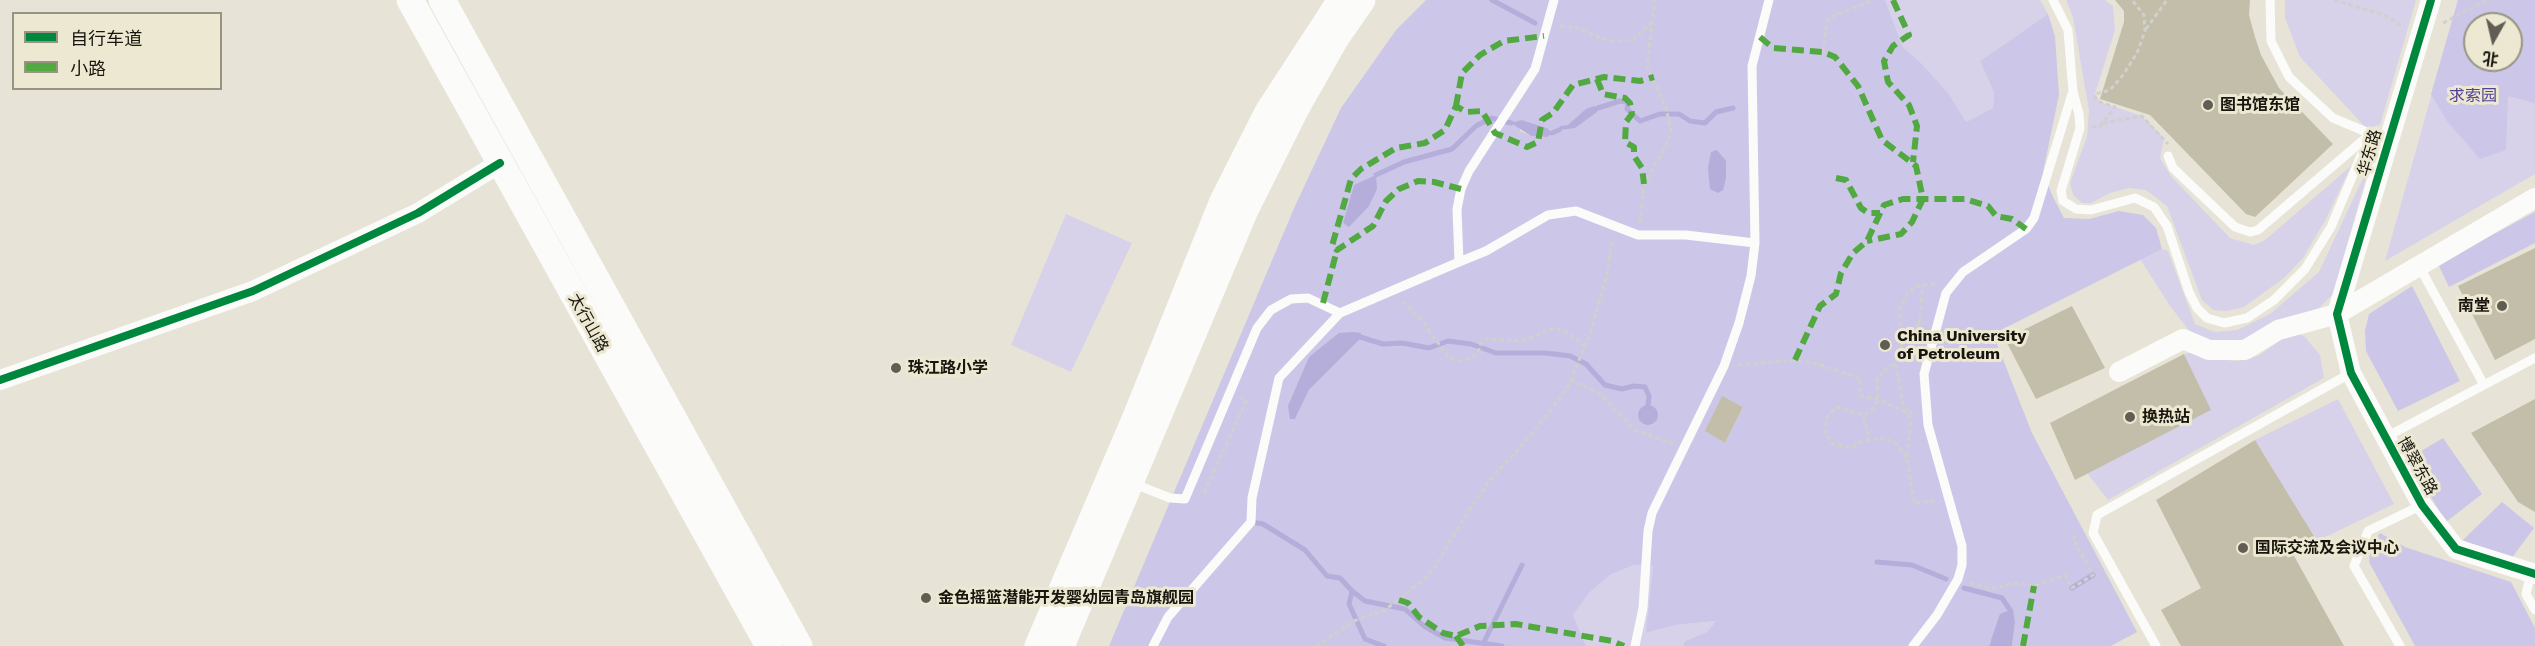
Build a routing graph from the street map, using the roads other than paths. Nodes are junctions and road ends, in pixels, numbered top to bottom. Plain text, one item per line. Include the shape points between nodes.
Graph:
1 (410, 0) edge
2 (442, 0) edge
3 (1341, 0) edge
4 (1362, 0) edge
5 (1554, 0) edge
6 (1769, 0) edge
7 (2053, 0) edge
8 (2270, 0) edge
9 (2431, 0) edge
10 (2073, 92) junction
11 (2379, 138) junction
12 (2168, 156) dead end
13 (500, 163) junction
14 (2535, 198) edge
15 (1755, 243) junction
16 (1459, 262) junction
17 (2419, 266) junction
18 (1340, 313) junction
19 (2337, 314) junction
20 (2535, 358) edge
21 (2119, 372) dead end
22 (2351, 373) junction
23 (0, 380) edge
24 (2484, 385) junction
25 (2386, 437) junction
26 (1130, 483) junction
27 (2422, 505) junction
28 (2533, 573) edge
29 (2535, 610) edge
30 (769, 646) edge
31 (799, 646) edge
32 (1038, 646) edge
33 (1061, 646) edge
34 (1153, 646) edge
35 (1635, 646) edge
36 (1913, 646) edge
37 (2156, 646) edge
38 (2400, 646) edge

1 - 13 main road, 太行山路
2 - 31 main road, 太行山路
3 - 32 main road via 1268,112 1223,201
4 - 26 main road via 1296,108 1245,210
5 - 16 lane via 1535,69 1461,189 1457,209
6 - 15 lane via 1752,66
7 - 10 lane via 2068,30
8 - 11 lane via 2271,41 2289,77 2332,118
9 - 11 street, 华东路
10 - 11 lane via 2080,129 2061,191 2063,201 2076,209 2091,210 2135,198 2154,207 2167,226 2197,308 2207,318 2224,323 2247,318 2274,300 2305,269
10 - 36 lane via 2034,218 2026,229 1963,272 1946,293 1924,374 1927,415 1962,546 1962,565 1937,615
11 - 12 lane via 2258,230 2250,232 2235,227 2173,168
11 - 19 street, 华东路
13 - 23 street via 418,213 253,291
13 - 30 main road, 太行山路
14 - 17 street
15 - 16 lane via 1638,235 1576,212 1548,215
15 - 35 lane via 1739,322 1724,366 1652,513 1643,608
16 - 18 lane
17 - 19 street
17 - 24 lane
18 - 26 lane via 1308,298 1292,299 1271,309 1257,328 1185,499 1170,498
18 - 34 lane via 1279,378 1264,436 1251,522 1168,617
19 - 21 street via 2278,330 2245,350 2209,350 2183,339
19 - 22 street, 博翠东路
20 - 24 lane
22 - 25 street, 博翠东路
22 - 37 lane via 2097,515 2093,533
24 - 25 lane
25 - 27 street, 博翠东路
26 - 33 main road
27 - 28 street, 博翠东路 via 2456,549
27 - 38 lane via 2368,531 2354,566
28 - 29 lane via 2526,594

